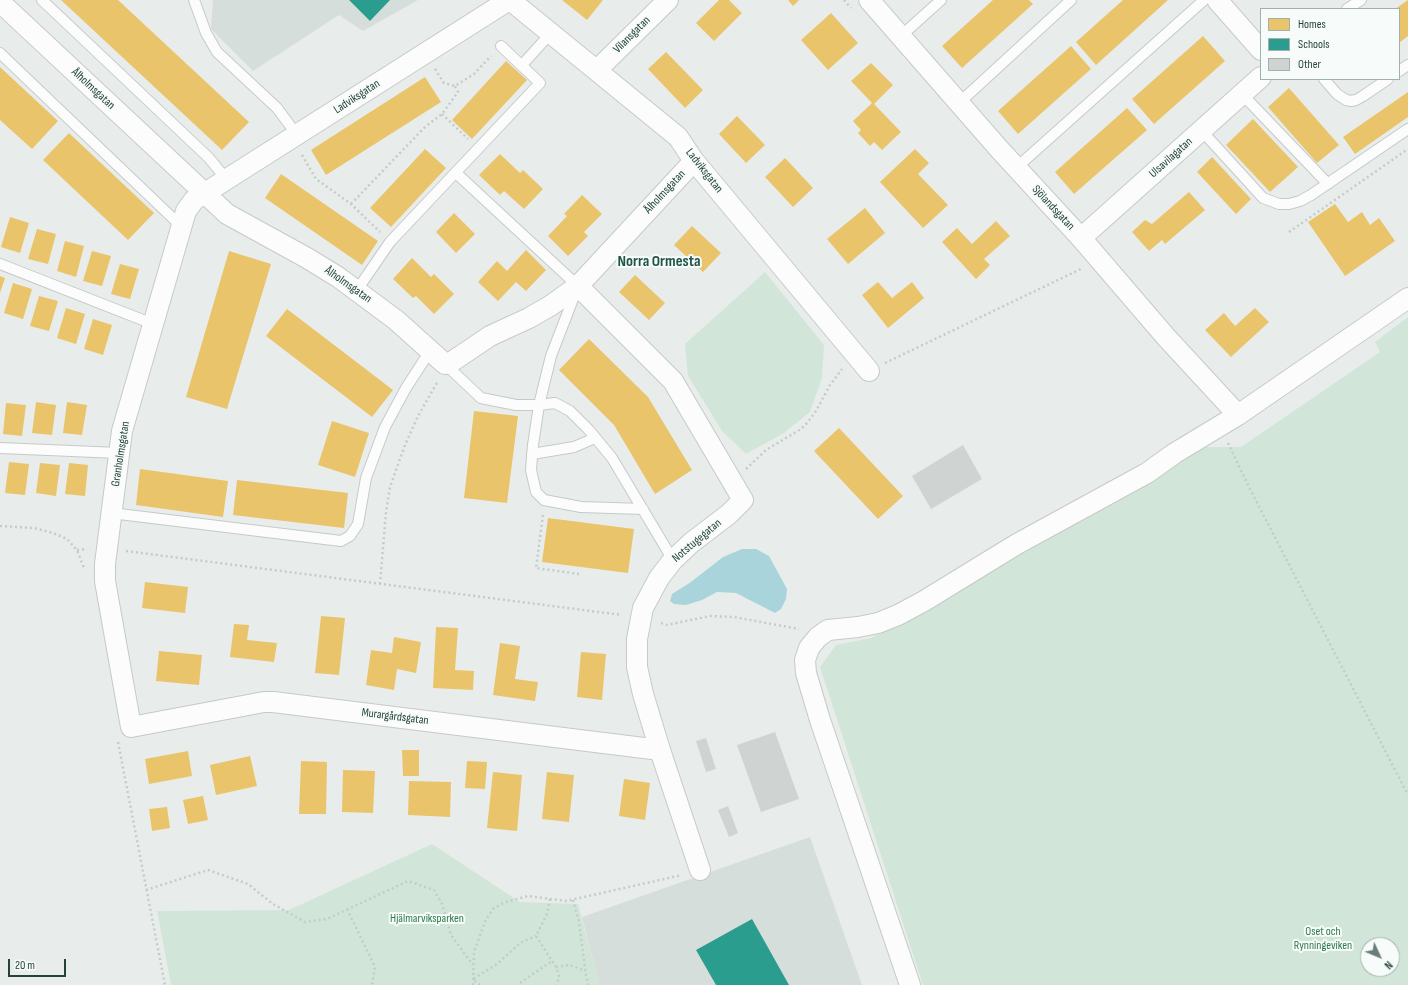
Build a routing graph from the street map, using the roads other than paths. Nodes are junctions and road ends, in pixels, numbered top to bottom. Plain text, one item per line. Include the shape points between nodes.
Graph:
1 (42, 0) edge
2 (194, 0) edge
3 (509, 0) edge
4 (668, 0) edge
5 (869, 0) edge
6 (941, 0) edge
7 (1071, 0) edge
8 (1204, 0) edge
9 (1217, 0) edge
10 (1361, 0) edge
11 (0, 2) edge
12 (1349, 8) edge
13 (551, 33) junction
14 (901, 36) junction
15 (501, 46) road end
16 (1260, 49) edge
17 (0, 53) edge
18 (522, 65) junction
19 (597, 70) junction
20 (1260, 78) edge
21 (1325, 80) edge
22 (1387, 80) edge
23 (1242, 94) junction
24 (959, 103) junction
25 (1408, 129) edge
26 (1202, 131) junction
27 (297, 135) junction
28 (694, 161) junction
29 (1016, 168) junction
30 (456, 173) junction
31 (227, 180) junction
32 (1328, 184) junction
33 (205, 194) junction
34 (181, 226) junction
35 (1081, 238) junction
36 (0, 264) edge
37 (578, 286) junction
38 (357, 290) junction
39 (1408, 298) edge
40 (153, 324) junction
41 (430, 351) junction
42 (445, 364) junction
43 (869, 371) road end
44 (539, 405) junction
45 (1238, 415) junction
46 (595, 438) junction
47 (0, 448) edge
48 (119, 453) junction
49 (532, 454) junction
50 (643, 509) junction
51 (111, 513) junction
52 (673, 560) junction
53 (131, 727) joint
54 (660, 750) junction
55 (700, 870) road end
56 (910, 985) edge

1 - 31 lane via 209,158
2 - 27 lane via 206,33 217,52 277,108
3 - 13 street, Ladviksgatan
3 - 27 street, Ladviksgatan
4 - 19 street, Vilansgatan
5 - 14 street, Sjölandsgatan
6 - 14 lane
7 - 24 lane
8 - 29 lane
9 - 16 street
10 - 12 lane
11 - 33 street, Ålholmsgatan
13 - 18 lane
13 - 19 street, Ladviksgatan
14 - 24 street, Sjölandsgatan
15 - 18 lane
17 - 34 lane
18 - 30 lane via 540,83
19 - 28 street, Ladviksgatan via 678,137
20 - 23 street, Ulsavilagatan
21 - 22 lane via 1336,94 1351,101
23 - 26 street, Ulsavilagatan
23 - 32 lane
24 - 29 street, Sjölandsgatan
25 - 32 lane
26 - 32 lane via 1263,198 1271,202 1289,204 1300,201
26 - 35 street, Ulsavilagatan
27 - 31 street, Ladviksgatan
28 - 37 street, Ålholmsgatan
28 - 43 street, Ladviksgatan
29 - 35 street, Sjölandsgatan
30 - 37 lane
30 - 38 lane via 390,242
31 - 33 street, Ladviksgatan
33 - 34 street, Granholmsgatan via 194,200 186,211
33 - 38 street, Ålholmsgatan via 232,218 307,258
34 - 40 street, Granholmsgatan
35 - 45 street, Sjölandsgatan via 1166,337
36 - 40 lane
37 - 42 street, Ålholmsgatan via 550,306 490,336
37 - 44 lane via 551,356
37 - 52 street, Notstugegatan via 673,381 743,500 730,514
38 - 41 street, Ålholmsgatan
39 - 45 street
40 - 48 street, Granholmsgatan via 122,431
41 - 42 street, Ålholmsgatan
41 - 51 lane via 384,427 366,478 358,524 350,536 341,541
42 - 44 lane via 482,398 516,405
44 - 46 lane via 554,403 570,411
44 - 49 lane
45 - 56 street via 1147,472 1017,544 924,601 878,623 828,630 818,636 809,648 805,660 806,673 820,720
46 - 49 lane via 574,447
46 - 50 lane via 612,458
47 - 48 lane
48 - 51 street, Granholmsgatan
49 - 50 lane via 531,470 536,492 544,500 581,507
50 - 52 lane
51 - 53 street, Granholmsgatan via 104,564 105,581
52 - 54 street, Notstugegatan via 659,578 643,608 637,639 639,678
53 - 54 street, Murargårdsgatan via 272,702
54 - 55 street, Notstugegatan

